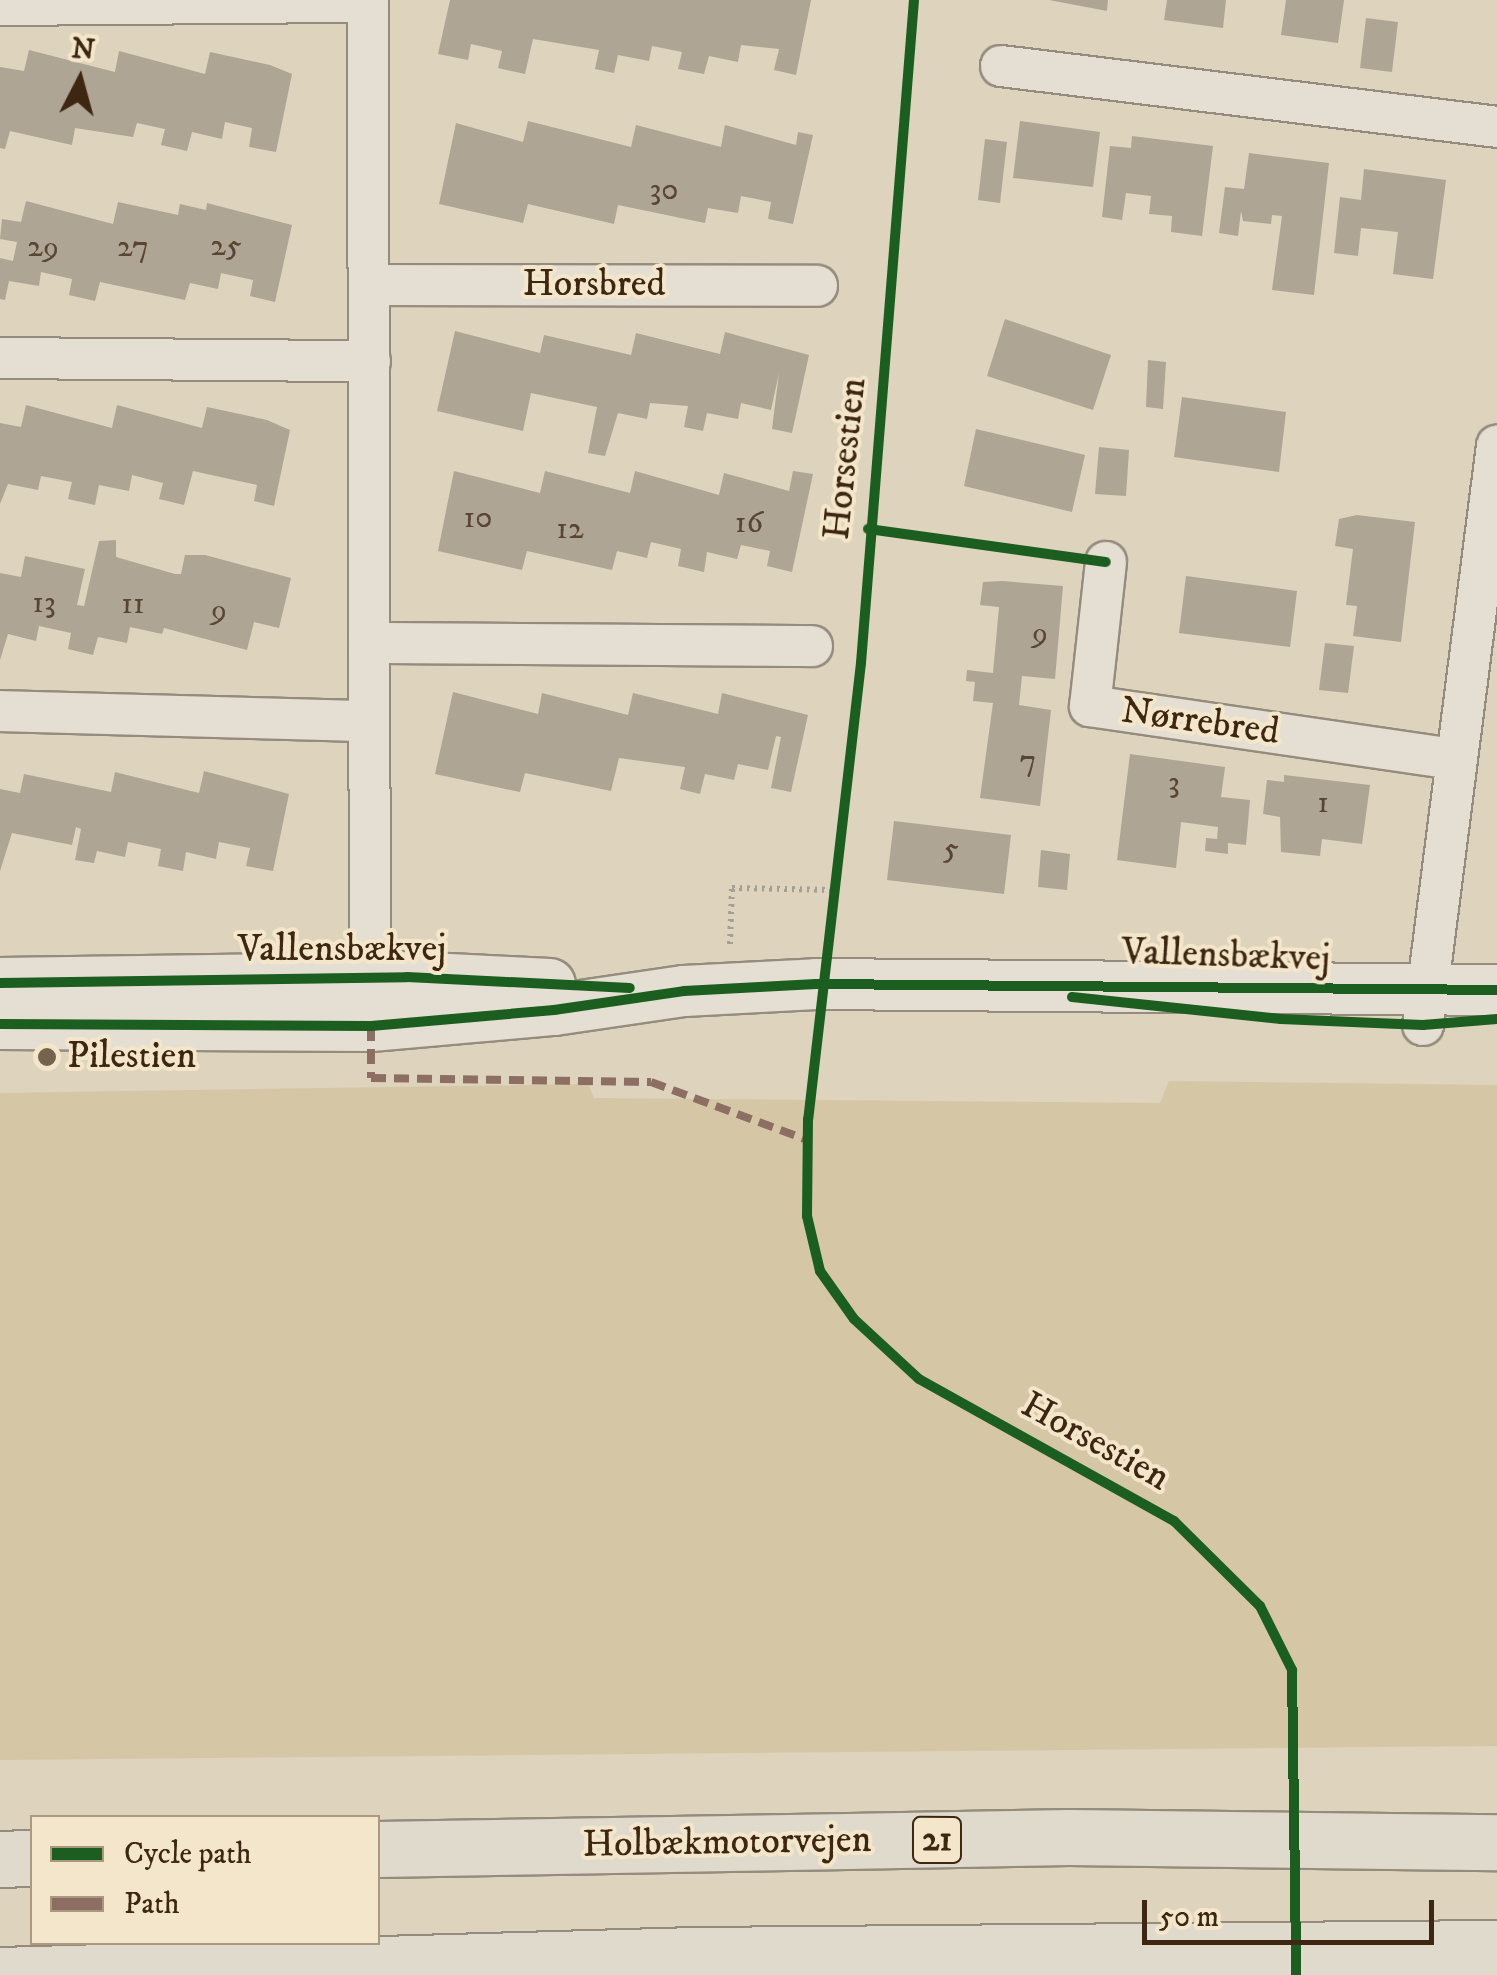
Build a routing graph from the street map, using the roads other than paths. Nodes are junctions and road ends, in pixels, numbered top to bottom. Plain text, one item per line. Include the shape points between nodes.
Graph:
1 (368, 1) edge
2 (0, 4) edge
3 (1002, 66) dead end
4 (1497, 127) edge
5 (372, 285) junction
6 (816, 286) dead end
7 (0, 358) edge
8 (370, 361) junction
9 (1497, 446) edge
10 (1106, 562) dead end
11 (370, 643) junction
12 (812, 646) dead end
13 (1480, 692) edge
14 (0, 711) edge
15 (368, 721) junction
16 (1454, 759) junction
17 (0, 984) edge
18 (1497, 990) edge
19 (370, 1002) junction
20 (1424, 1008) junction
21 (1497, 1019) edge
22 (0, 1024) edge
23 (1497, 1810) edge
24 (1069, 1838) junction
25 (1497, 1842) edge
26 (380, 1849) edge
27 (30, 1858) edge
28 (0, 1859) edge
29 (1342, 1946) junction
30 (1497, 1948) edge
31 (1497, 1960) edge
32 (0, 1974) edge

1 - 2 street
1 - 5 street
3 - 4 street
5 - 6 street, Horsbred
5 - 8 street
7 - 8 street
8 - 11 street
9 - 13 street
10 - 16 street, Nørrebred via 1090,706
11 - 12 street
11 - 15 street
13 - 16 street
14 - 15 street
15 - 19 street
16 - 20 street
17 - 19 street, Vallensbækvej
18 - 20 street, Vallensbækvej
19 - 20 street, Vallensbækvej via 953,984 1280,1019
19 - 22 street, Vallensbækvej
20 - 21 street, Vallensbækvej
23 - 24 highway
24 - 25 highway, Holbækmotorvejen / 21
24 - 26 highway, Holbækmotorvejen / 21
27 - 28 highway
29 - 30 highway
29 - 31 highway
29 - 32 highway

